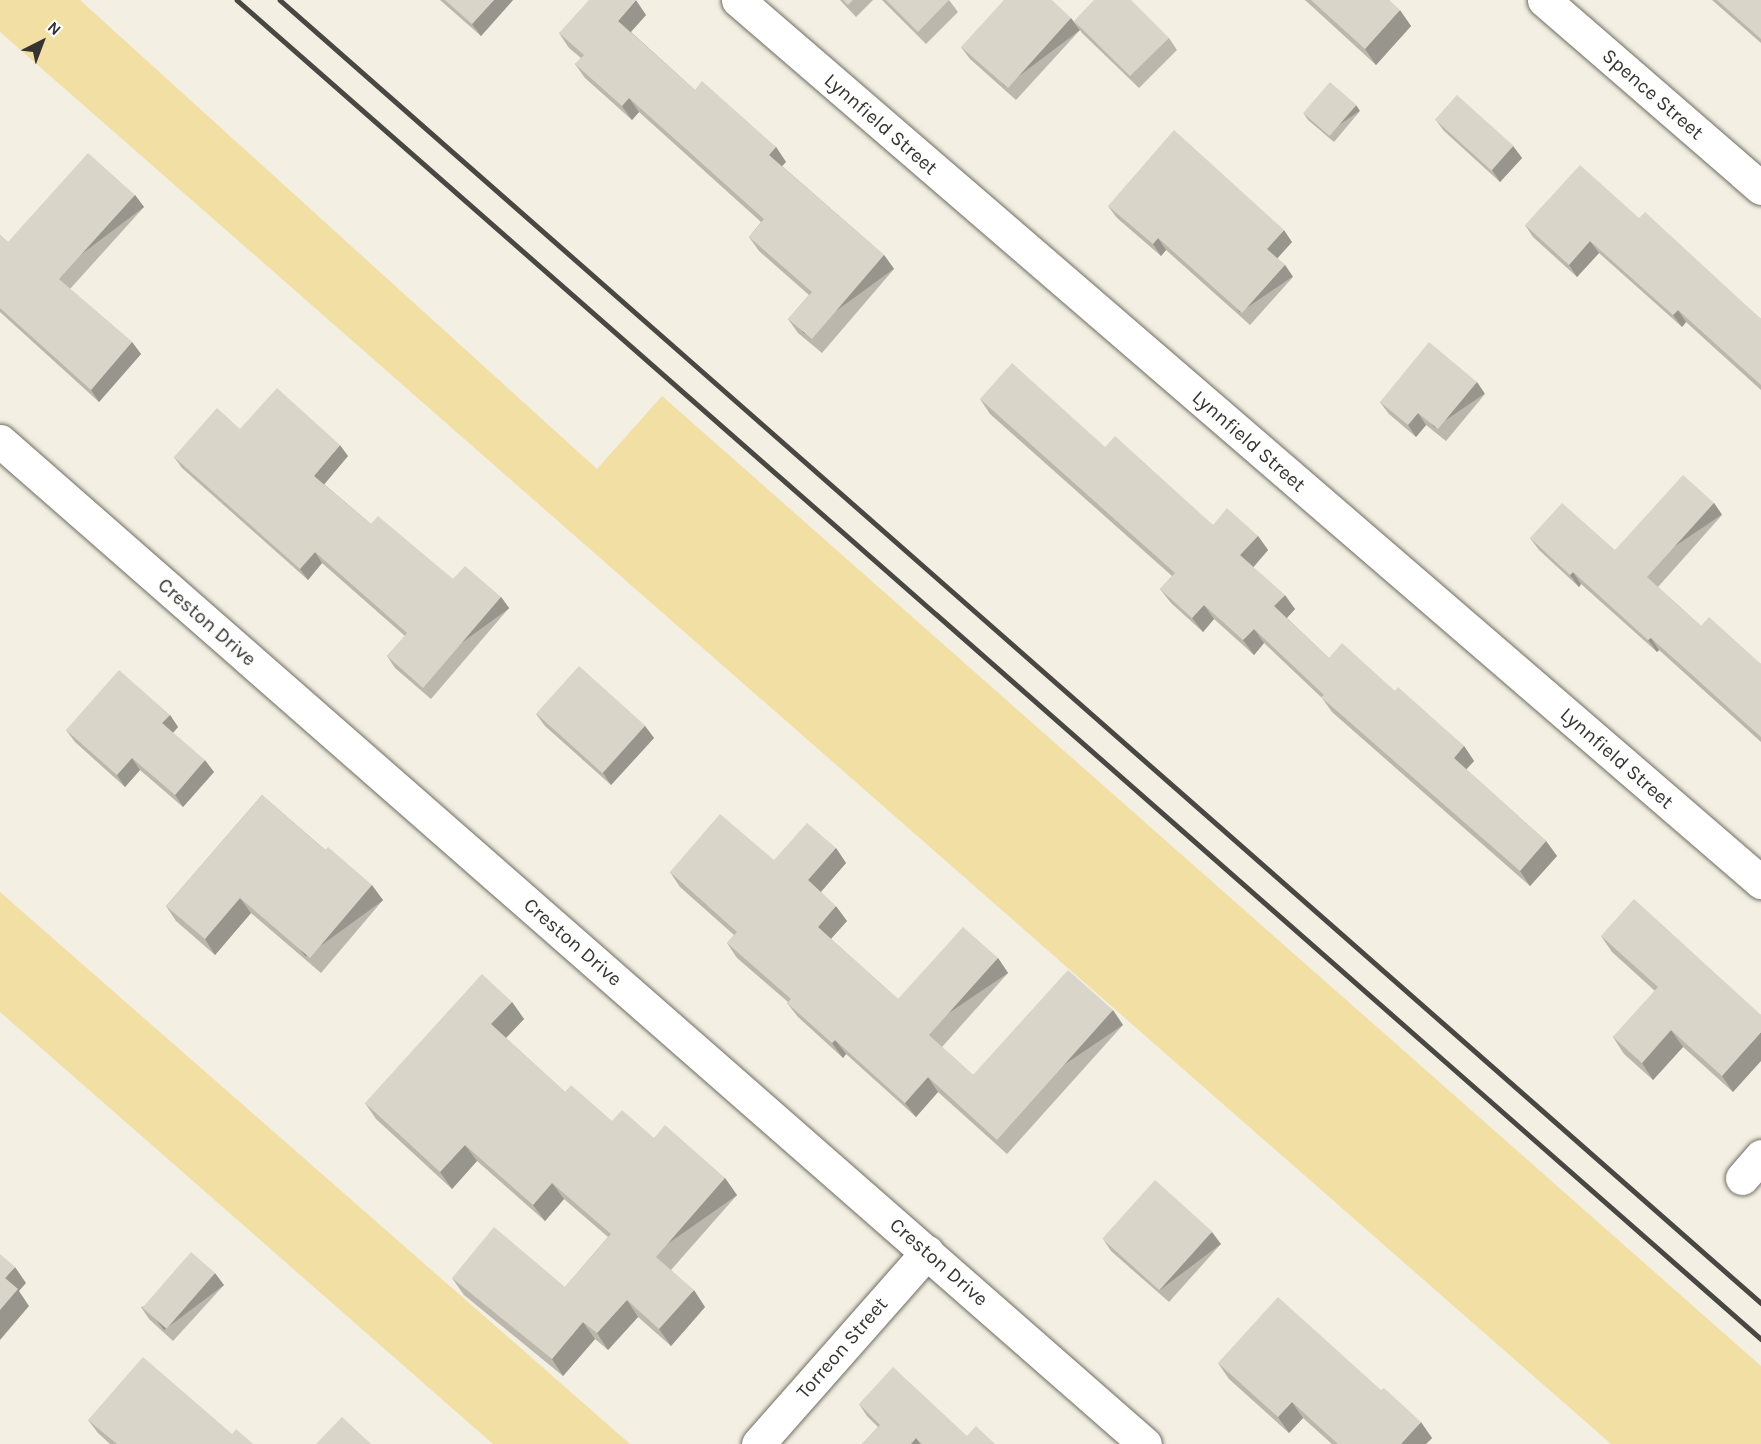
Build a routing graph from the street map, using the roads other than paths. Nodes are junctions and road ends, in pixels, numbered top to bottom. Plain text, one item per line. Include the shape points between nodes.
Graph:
1 (738, 0) edge
2 (1544, 0) edge
3 (1761, 188) edge
4 (0, 441) edge
5 (1761, 882) edge
6 (927, 1251) junction
7 (758, 1444) edge
8 (1145, 1444) edge

1 - 5 street, Lynnfield Street
2 - 3 street, Spence Street
4 - 6 street, Creston Drive
6 - 7 street, Torreon Street
6 - 8 street, Creston Drive

